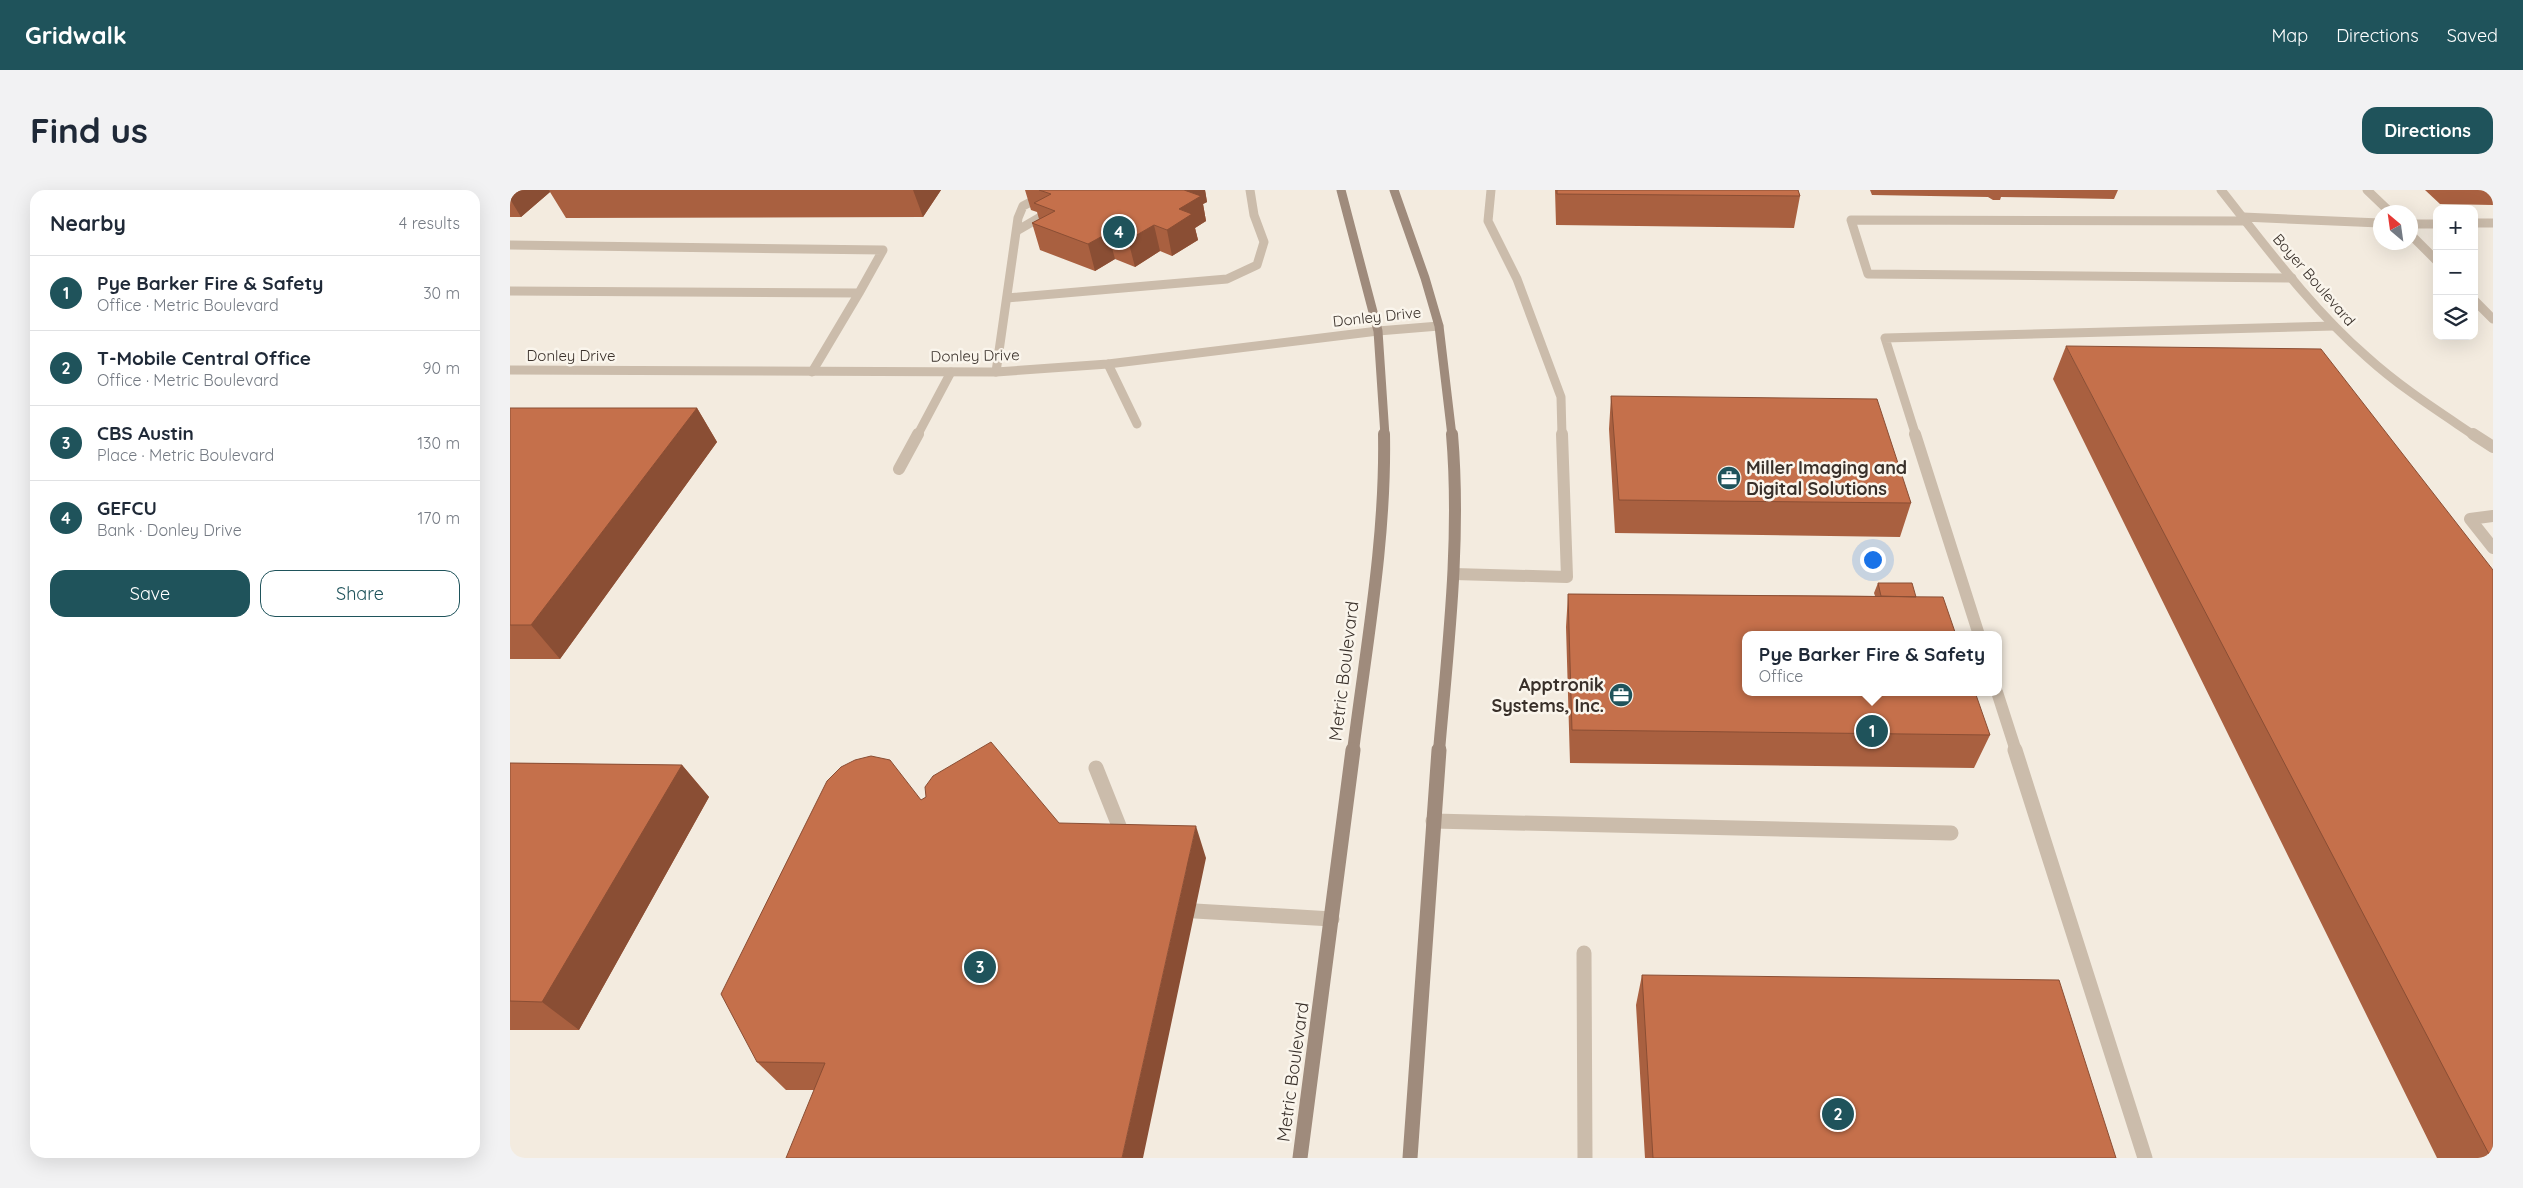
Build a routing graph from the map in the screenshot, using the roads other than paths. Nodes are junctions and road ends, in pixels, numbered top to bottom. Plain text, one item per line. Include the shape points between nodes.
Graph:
1 (1054, 190) edge
2 (1250, 190) edge
3 (1341, 190) edge
4 (1394, 190) edge
5 (1491, 190) edge
6 (2221, 190) edge
7 (2367, 190) edge
8 (2383, 205) edge
9 (1044, 214) edge
10 (2244, 219) junction
11 (2373, 223) edge
12 (2478, 223) edge
13 (2493, 223) edge
14 (2418, 224) edge
15 (2433, 224) edge
16 (1018, 230) junction
17 (2418, 242) edge
18 (510, 245) edge
19 (2433, 257) edge
20 (2292, 278) junction
21 (510, 291) edge
22 (859, 293) junction
23 (1007, 298) junction
24 (2478, 304) edge
25 (2493, 319) edge
26 (1439, 326) junction
27 (2334, 326) junction
28 (1378, 331) junction
29 (1108, 364) junction
30 (510, 370) edge
31 (812, 372) junction
32 (951, 372) junction
33 (996, 372) junction
34 (1137, 424) dead end
35 (2493, 447) edge
36 (899, 469) dead end
37 (2493, 516) edge
38 (2493, 548) edge
39 (1454, 574) junction
40 (1978, 631) edge
41 (1998, 696) edge
42 (1096, 768) dead end
43 (1433, 821) junction
44 (1951, 834) dead end
45 (1132, 857) edge
46 (1196, 911) dead end
47 (1332, 919) junction
48 (1584, 953) dead end
49 (1300, 1158) edge
50 (1410, 1158) edge
51 (1585, 1158) edge
52 (2145, 1158) edge

1 - 16 street via 1023,206
2 - 23 street via 1254,215 1264,242 1257,266 1226,279
3 - 28 main road, Metric Boulevard
4 - 26 main road
5 - 39 street via 1488,221 1517,279 1561,397 1567,577
6 - 10 street, Boyer Boulevard
7 - 8 street
9 - 16 street
10 - 11 street
10 - 20 street, Boyer Boulevard
10 - 20 street via 1850,220 1868,274
12 - 13 street
14 - 15 street
16 - 23 street
17 - 19 street
18 - 22 street via 884,250
20 - 27 street, Boyer Boulevard
21 - 22 street
22 - 31 street
23 - 33 street
24 - 25 street
26 - 28 street, Donley Drive
26 - 39 main road via 1455,469
27 - 35 street, Boyer Boulevard via 2367,358 2430,406
27 - 40 street via 1885,338
28 - 29 street, Donley Drive
28 - 47 main road, Metric Boulevard via 1384,399 1385,470 1377,565
29 - 33 street, Donley Drive
29 - 34 street
30 - 31 street, Donley Drive
31 - 32 street, Donley Drive
32 - 33 street, Donley Drive
32 - 36 street
37 - 38 street via 2470,520
39 - 43 main road
41 - 52 street
42 - 45 street
43 - 44 street
43 - 50 main road
46 - 47 street
47 - 49 main road, Metric Boulevard
48 - 51 street

